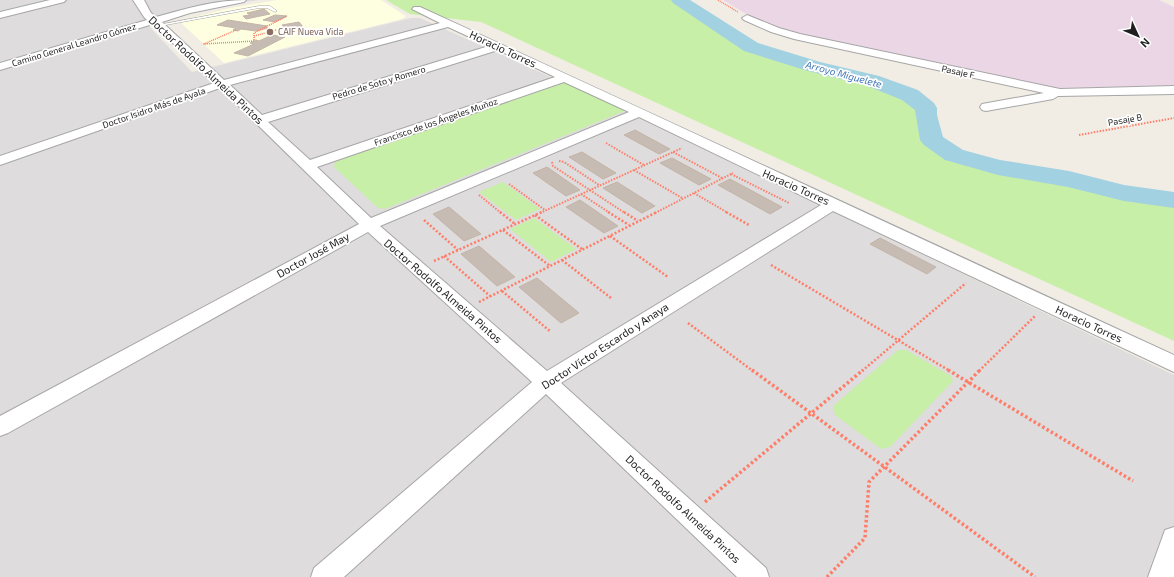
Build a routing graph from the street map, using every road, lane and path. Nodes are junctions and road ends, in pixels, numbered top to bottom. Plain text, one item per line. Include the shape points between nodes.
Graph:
1 (61, 0) edge
2 (138, 0) edge
3 (241, 0) edge
4 (718, 0) edge
5 (0, 5) edge
6 (417, 9) dead end
7 (17, 11) junction
8 (275, 11) dead end
9 (0, 15) edge
10 (287, 16) dead end
11 (747, 18) joint
12 (157, 23) junction
13 (449, 24) junction
14 (280, 29) dead end
15 (236, 30) dead end
16 (254, 36) junction
17 (498, 47) junction
18 (0, 67) edge
19 (566, 77) junction
20 (221, 84) junction
21 (1174, 90) edge
22 (1060, 93) junction
23 (986, 107) dead end
24 (639, 112) junction
25 (1174, 118) edge
26 (260, 120) junction
27 (1079, 135) dead end
28 (697, 141) junction
29 (606, 143) dead end
30 (673, 152) junction
31 (0, 161) edge
32 (644, 165) junction
33 (748, 165) junction
34 (307, 166) junction
35 (634, 170) junction
36 (731, 174) junction
37 (722, 178) junction
38 (509, 184) dead end
39 (600, 186) junction
40 (590, 190) junction
41 (693, 193) junction
42 (581, 194) junction
43 (479, 195) dead end
44 (682, 199) junction
45 (789, 203) dead end
46 (833, 204) junction
47 (545, 210) junction
48 (535, 215) junction
49 (424, 220) dead end
50 (638, 221) junction
51 (515, 224) junction
52 (368, 225) junction
53 (749, 225) dead end
54 (629, 226) junction
55 (502, 229) junction
56 (610, 236) junction
57 (458, 250) junction
58 (582, 250) junction
59 (444, 256) junction
60 (562, 260) junction
61 (550, 266) junction
62 (772, 266) dead end
63 (417, 268) junction
64 (979, 272) junction
65 (668, 277) dead end
66 (502, 290) junction
67 (490, 296) junction
68 (611, 298) dead end
69 (1047, 304) junction
70 (464, 310) junction
71 (688, 323) dead end
72 (550, 332) dead end
73 (899, 340) junction
74 (1174, 364) edge
75 (968, 381) junction
76 (546, 382) junction
77 (811, 414) junction
78 (0, 427) edge
79 (884, 466) junction
80 (1133, 481) dead end
81 (690, 514) junction
82 (1174, 539) edge
83 (324, 577) edge
84 (756, 577) edge
85 (827, 577) edge
86 (1035, 577) edge
87 (1161, 577) edge

1 - 7 street
2 - 12 street, Doctor Rodolfo Almeida Pintos via 147,15
3 - 12 street, Camino General Leandro Gómez via 188,10
4 - 11 path
5 - 7 street
6 - 13 street, Horacio Torres
7 - 9 street
8 - 12 lane via 268,7 259,7
10 - 16 path via 254,33
11 - 22 street, Pasaje F via 798,37
12 - 18 street, Camino General Leandro Gómez
12 - 20 street, Doctor Rodolfo Almeida Pintos
13 - 17 street, Horacio Torres
13 - 20 street, Doctor Isidro Más de Ayala
14 - 16 path
15 - 16 path via 204,44 251,42 254,41
17 - 19 street, Horacio Torres
17 - 26 street, Pedro de Soto y Romero
19 - 24 street, Horacio Torres
19 - 34 street, Francisco de los Ángeles Muñoz
20 - 26 street, Doctor Rodolfo Almeida Pintos
20 - 31 street, Doctor Isidro Más de Ayala
21 - 22 street, Pasaje F
22 - 23 street
24 - 28 street, Horacio Torres
24 - 52 street, Doctor José May
25 - 27 path, Pasaje B
26 - 34 street, Doctor Rodolfo Almeida Pintos
28 - 30 path
28 - 33 street, Horacio Torres
29 - 32 path
30 - 32 path
30 - 37 path
32 - 35 path
33 - 36 path
33 - 46 street, Horacio Torres
34 - 52 street, Doctor Rodolfo Almeida Pintos
35 - 39 path
35 - 44 path
36 - 37 path
36 - 45 path
37 - 41 path
38 - 47 path
39 - 40 path
39 - 40 path via 564,162 552,160 553,166
40 - 42 path
40 - 50 path
41 - 44 path
41 - 53 path
42 - 47 path
42 - 54 path
43 - 51 path
44 - 50 path
46 - 64 street, Horacio Torres
46 - 76 street, Doctor Víctor Escardo y Anaya
47 - 48 path
48 - 51 path
48 - 58 path
49 - 57 path
50 - 54 path
51 - 55 path
52 - 63 street, Doctor Rodolfo Almeida Pintos
52 - 78 street, Doctor José May
54 - 56 path
55 - 57 path
55 - 61 path
56 - 58 path
56 - 65 path
57 - 59 path
58 - 60 path
59 - 63 path
59 - 67 path
60 - 61 path
60 - 68 path
61 - 66 path
62 - 73 path
63 - 70 street, Doctor Rodolfo Almeida Pintos
64 - 69 street, Horacio Torres
64 - 73 path
66 - 67 path
66 - 72 path
67 - 70 path
69 - 74 street, Horacio Torres
69 - 75 path
70 - 76 street, Doctor Rodolfo Almeida Pintos
71 - 77 path
73 - 75 path
73 - 77 path
75 - 79 path
75 - 80 path
76 - 81 street, Doctor Rodolfo Almeida Pintos
76 - 83 street, Doctor Víctor Escardo y Anaya
77 - 79 path
77 - 81 path
79 - 85 path via 869,482 865,538
79 - 86 path
81 - 84 street, Doctor Rodolfo Almeida Pintos
82 - 87 street

